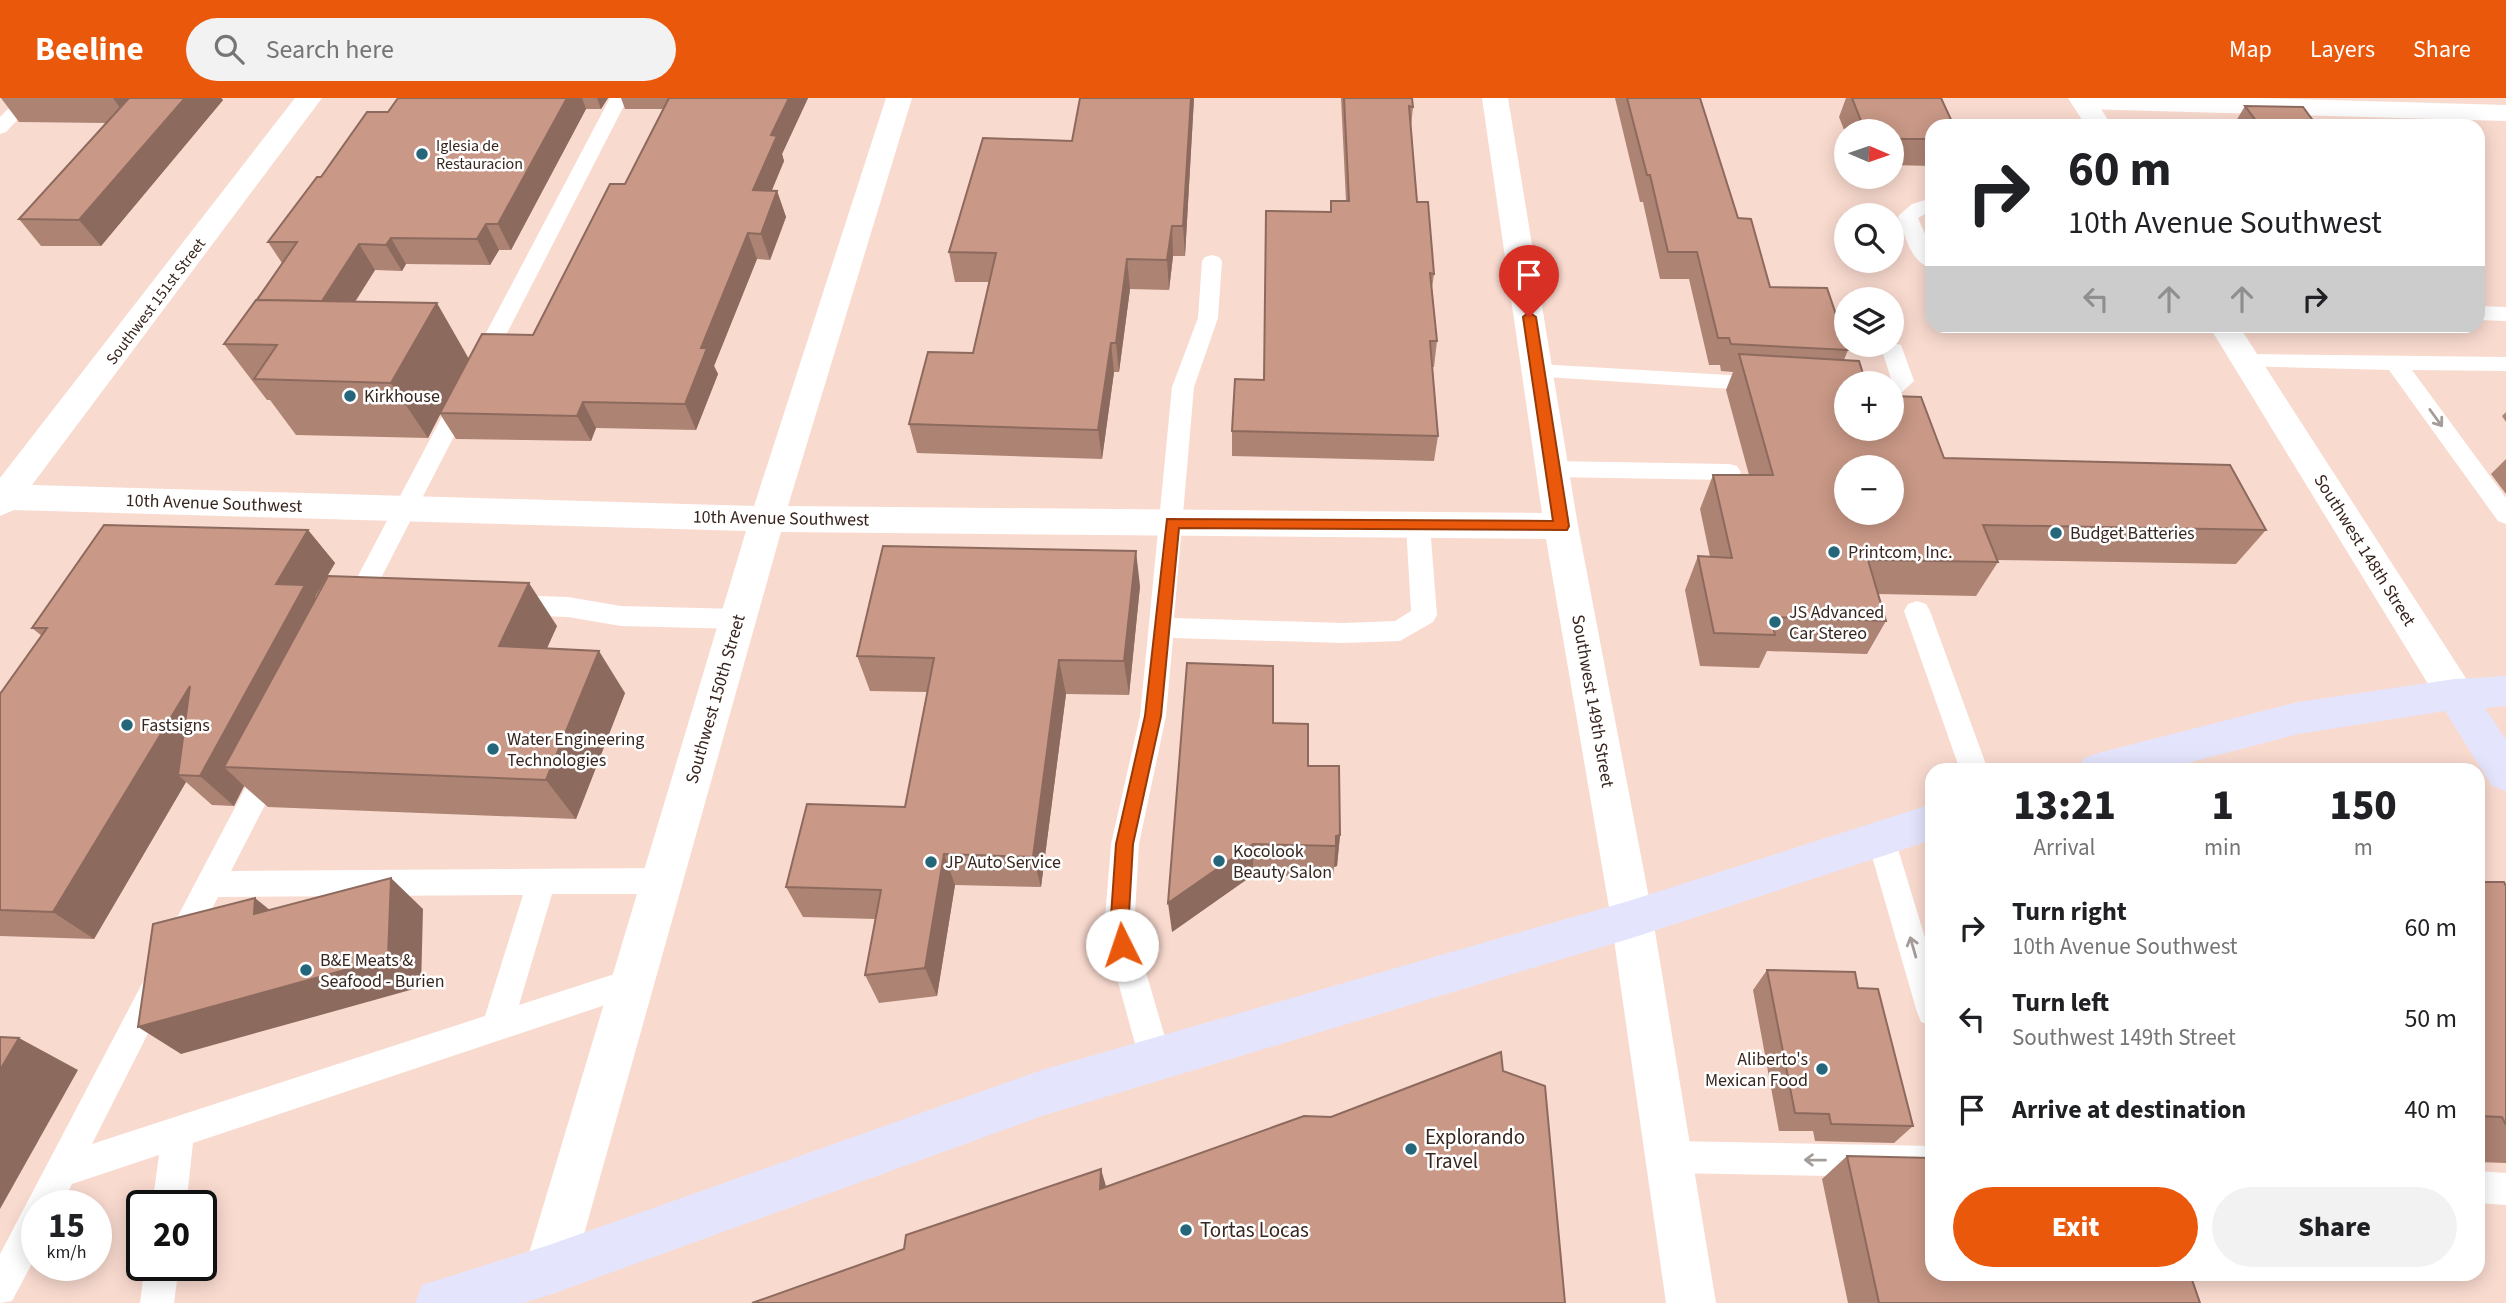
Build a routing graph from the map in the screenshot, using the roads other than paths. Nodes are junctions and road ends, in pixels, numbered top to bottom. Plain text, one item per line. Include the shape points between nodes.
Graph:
1 (29, 98) edge
2 (309, 98) edge
3 (618, 98) edge
4 (899, 98) edge
5 (1495, 98) edge
6 (2082, 99) edge
7 (2506, 113) edge
8 (2095, 119) edge
9 (0, 128) edge
10 (1925, 206) edge
11 (1925, 254) edge
12 (1212, 261) dead end
13 (2485, 313) edge
14 (2506, 314) edge
15 (2228, 333) edge
16 (2246, 361) junction
17 (2395, 363) junction
18 (2506, 364) edge
19 (1538, 371) junction
20 (1780, 385) edge
21 (1553, 469) junction
22 (1729, 471) dead end
23 (2, 499) edge
24 (404, 509) junction
25 (2506, 515) edge
26 (767, 519) junction
27 (1172, 523) junction
28 (1418, 525) junction
29 (1562, 526) junction
30 (357, 601) junction
31 (383, 601) edge
32 (489, 604) edge
33 (1917, 611) dead end
34 (739, 619) junction
35 (344, 625) edge
36 (1163, 628) junction
37 (2506, 691) edge
38 (2455, 694) junction
39 (281, 748) edge
40 (1971, 763) edge
41 (2125, 763) edge
42 (2506, 774) edge
43 (1925, 824) edge
44 (1881, 839) junction
45 (542, 881) junction
46 (662, 881) junction
47 (211, 884) junction
48 (1632, 919) junction
49 (633, 982) junction
50 (1925, 988) edge
51 (497, 1027) junction
52 (1155, 1058) junction
53 (178, 1134) junction
54 (1669, 1157) junction
55 (1925, 1162) edge
56 (61, 1171) junction
57 (2485, 1188) edge
58 (2506, 1189) edge
59 (51, 1190) edge
60 (171, 1190) edge
61 (21, 1249) edge
62 (160, 1281) edge
63 (544, 1286) edge
64 (0, 1289) edge
65 (157, 1303) edge
66 (440, 1303) edge
67 (1691, 1303) edge

1 - 9 lane
2 - 23 street, Southwest 151st Street
3 - 24 lane
4 - 26 street, Southwest 150th Street
5 - 19 street, Southwest 149th Street
6 - 7 street
6 - 8 street
10 - 11 lane via 1908,216
12 - 27 lane via 1208,318 1183,387
13 - 14 lane
15 - 16 street, Southwest 148th Street
16 - 17 lane
16 - 38 street, Southwest 148th Street
17 - 18 lane
17 -> 25 lane
19 - 20 lane
19 - 21 street, Southwest 149th Street
21 - 22 lane
21 - 29 street, Southwest 149th Street
23 - 24 street, 10th Avenue Southwest
24 - 26 street, 10th Avenue Southwest
24 - 30 lane
26 - 27 street, 10th Avenue Southwest
26 - 34 street, Southwest 150th Street
27 - 28 street, 10th Avenue Southwest
27 - 36 lane
28 - 29 street, 10th Avenue Southwest
28 - 36 lane via 1424,615 1400,631
29 - 48 street, Southwest 149th Street
30 - 31 lane
30 - 35 lane
32 - 34 lane via 568,607 621,616
33 - 40 lane
34 - 46 street, Southwest 150th Street
36 - 52 lane via 1153,716 1125,844 1119,931
37 - 38 main road
38 - 41 main road via 2298,718
38 - 42 main road, Southwest 148th Street
39 - 47 lane
43 - 44 main road
44 - 48 main road
50 -> 44 lane
45 - 46 lane
45 - 47 lane
45 - 51 lane
46 - 49 street, Southwest 150th Street
47 - 56 lane
48 - 52 main road
48 - 54 street, Southwest 149th Street
49 - 51 lane
49 - 63 street, Southwest 150th Street
51 - 53 lane
52 - 63 main road via 1042,1093
53 - 56 lane
53 - 60 lane
55 -> 54 lane
54 - 67 street, Southwest 149th Street
56 - 59 lane
57 - 58 lane
61 - 64 lane
62 - 65 lane
63 - 66 main road

